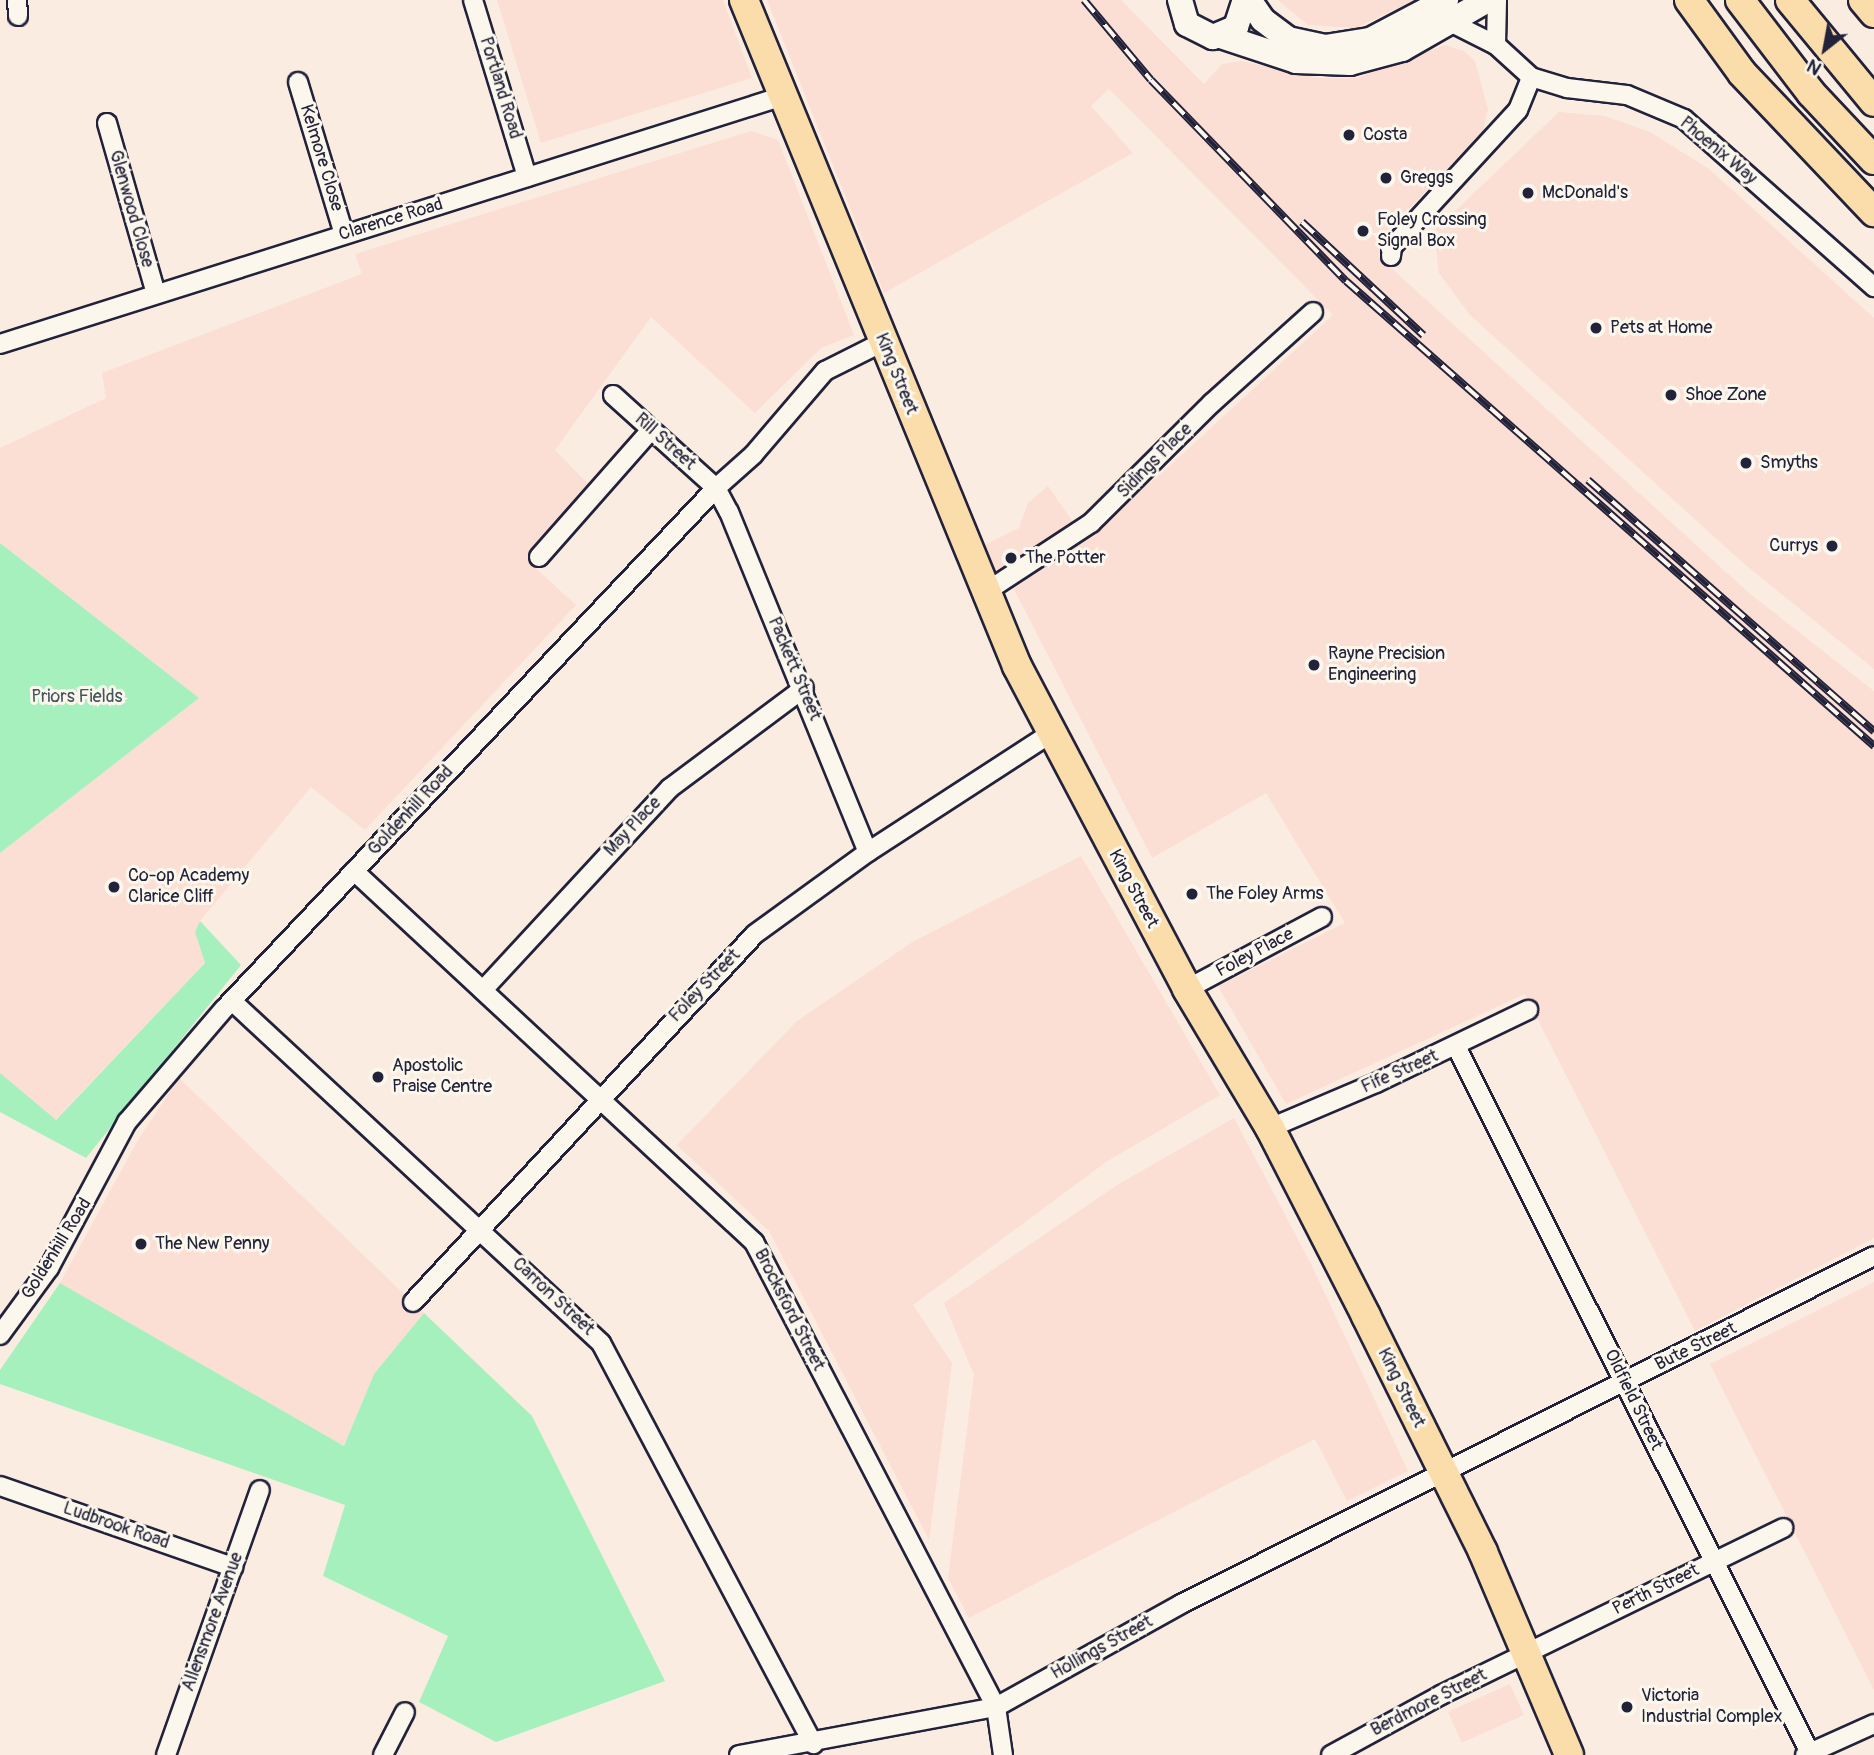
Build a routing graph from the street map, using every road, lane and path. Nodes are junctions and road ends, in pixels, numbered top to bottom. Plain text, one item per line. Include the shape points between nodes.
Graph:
1 (473, 0) edge
2 (744, 0) edge
3 (1159, 0) edge
4 (1247, 0) edge
5 (1488, 0) edge
6 (1497, 0) edge
7 (1689, 0) edge
8 (1740, 0) edge
9 (1790, 0) edge
10 (1863, 0) edge
11 (1448, 11) edge
12 (1183, 12) edge
13 (1874, 13) edge
14 (1221, 36) junction
15 (1496, 45) junction
16 (1531, 77) junction
17 (298, 82) dead end
18 (783, 96) junction
19 (1874, 102) edge
20 (107, 123) dead end
21 (1874, 160) edge
22 (527, 177) junction
23 (1874, 212) edge
24 (345, 234) junction
25 (1391, 256) dead end
26 (1874, 286) edge
27 (156, 294) junction
28 (1312, 312) dead end
29 (883, 342) junction
30 (0, 344) edge
31 (613, 395) dead end
32 (651, 430) junction
33 (716, 488) junction
34 (539, 557) dead end
35 (984, 593) junction
36 (804, 688) junction
37 (1051, 733) junction
38 (868, 852) junction
39 (354, 871) junction
40 (1322, 916) dead end
41 (1187, 989) junction
42 (483, 990) junction
43 (232, 1001) junction
44 (1528, 1010) dead end
45 (1456, 1046) junction
46 (599, 1100) junction
47 (1270, 1128) junction
48 (480, 1228) junction
49 (1874, 1256) edge
50 (413, 1302) dead end
51 (0, 1335) edge
52 (1624, 1382) junction
53 (1442, 1472) junction
54 (0, 1486) edge
55 (260, 1490) dead end
56 (1784, 1528) dead end
57 (1713, 1563) junction
58 (233, 1567) junction
59 (1527, 1653) junction
60 (996, 1707) junction
61 (405, 1712) dead end
62 (1874, 1724) edge
63 (823, 1746) edge
64 (1808, 1754) edge
65 (166, 1755) edge
66 (383, 1755) edge
67 (739, 1755) edge
68 (1003, 1755) edge
69 (1331, 1755) edge
70 (1569, 1755) edge

1 - 22 street, Portland Road
2 - 18 main road, King Street
3 - 12 main road
4 - 11 main road via 1288,39 1325,47 1370,40
4 - 14 main road via 1243,19
5 - 11 main road
6 - 15 street
7 - 23 main road via 1742,73
8 - 21 main road via 1811,93
9 - 19 main road
10 - 13 main road
11 - 14 main road via 1402,49 1366,61 1332,65 1280,57
11 - 15 street
12 - 14 main road via 1202,35
15 - 16 street
16 - 25 street via 1518,110 1392,247
16 - 26 street, Phoenix Way via 1567,88 1627,95 1684,119
17 - 24 street, Kelmore Close
18 - 22 street, Clarence Road
18 - 29 main road, King Street
20 - 27 street, Glenwood Close
22 - 24 street, Clarence Road
24 - 27 street, Clarence Road
27 - 30 street, Clarence Road
28 - 35 street, Sidings Place via 1091,523
29 - 33 street, Goldenhill Road via 825,370 753,456
29 - 35 main road, King Street
31 - 32 street, Rill Street
32 - 33 street, Rill Street
32 - 34 street
33 - 36 street, Packett Street
33 - 39 street, Goldenhill Road
35 - 37 main road, King Street
36 - 38 street, Packett Street
36 - 42 street, May Place via 670,788
37 - 38 street, Foley Street
37 - 41 main road, King Street
38 - 46 street, Foley Street via 755,934
39 - 42 street, Brocksford Street
39 - 43 street, Goldenhill Road
40 - 41 street, Foley Place
41 - 47 main road, King Street
42 - 46 street, Brocksford Street
43 - 48 street, Carron Street
43 - 51 street, Goldenhill Road via 127,1122 49,1268
44 - 45 street, Fife Street
45 - 47 street, Fife Street
45 - 52 street, Oldfield Street
46 - 48 street, Foley Street
46 - 60 street, Brocksford Street via 754,1242
47 - 53 main road, King Street
48 - 50 street, Foley Street
48 - 63 street, Carron Street via 601,1343
49 - 52 street, Bute Street
52 - 53 street, Bute Street
52 - 57 street, Oldfield Street
53 - 59 main road, King Street
53 - 60 street, Hollings Street via 1181,1604
54 - 58 street, Ludbrook Road
55 - 58 street, Allensmore Avenue
56 - 57 street, Perth Street
57 - 59 street, Perth Street
57 - 64 street, Oldfield Street
58 - 65 street, Allensmore Avenue
59 - 69 street, Berdmore Street
59 - 70 main road, King Street
60 - 63 street, Hollings Street
60 - 68 street, Brocksford Street
61 - 66 street
62 - 64 street
63 - 67 street, Hollings Street

